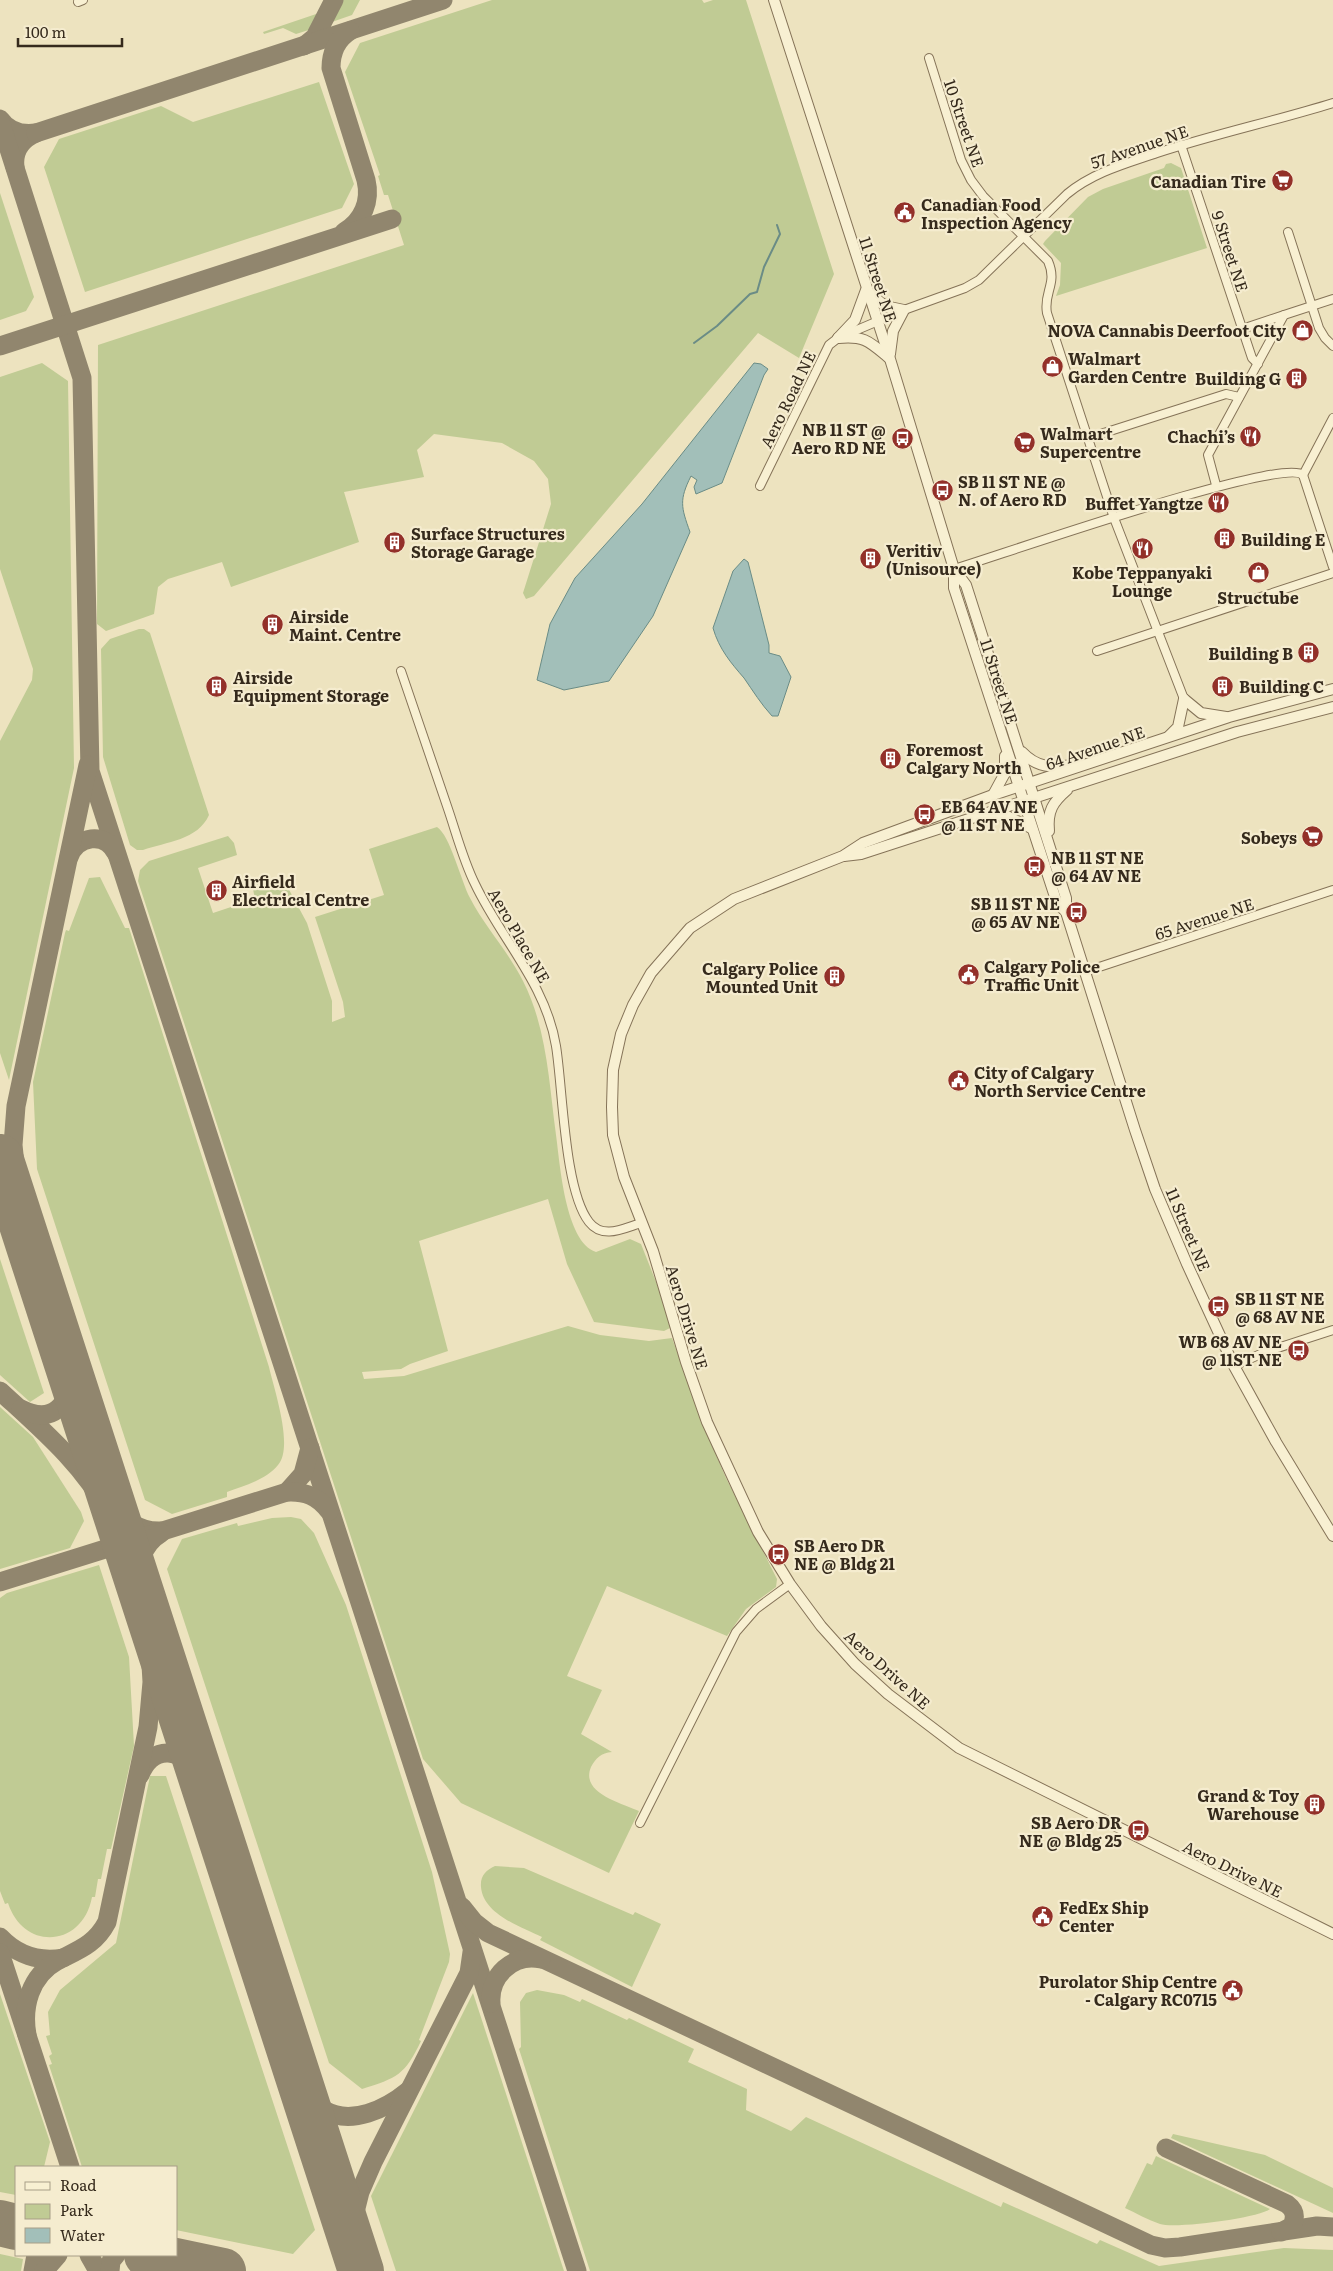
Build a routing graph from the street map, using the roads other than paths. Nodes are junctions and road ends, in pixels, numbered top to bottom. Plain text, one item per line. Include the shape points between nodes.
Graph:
1 (774, 0) edge
2 (929, 58) dead end
3 (1333, 103) edge
4 (1181, 145) junction
5 (1288, 232) dead end
6 (1023, 238) junction
7 (866, 290) junction
8 (1333, 299) edge
9 (1312, 306) junction
10 (904, 310) junction
11 (1284, 315) junction
12 (877, 322) junction
13 (1242, 329) junction
14 (838, 338) junction
15 (1333, 346) edge
16 (890, 359) junction
17 (1258, 364) junction
18 (1240, 397) junction
19 (1333, 418) edge
20 (1088, 438) junction
21 (1303, 475) junction
22 (760, 486) dead end
23 (1216, 486) junction
24 (1114, 518) junction
25 (1333, 566) edge
26 (954, 569) junction
27 (1333, 574) edge
28 (1158, 630) junction
29 (1097, 651) dead end
30 (400, 671) dead end
31 (982, 675) junction
32 (1333, 689) edge
33 (1184, 699) junction
34 (1333, 707) edge
35 (1333, 712) edge
36 (1229, 717) junction
37 (1262, 726) junction
38 (1166, 739) junction
39 (1004, 742) junction
40 (1019, 749) junction
41 (1096, 762) junction
42 (1024, 785) junction
43 (1071, 787) junction
44 (994, 795) junction
45 (1035, 797) junction
46 (1023, 801) junction
47 (966, 819) junction
48 (1031, 828) junction
49 (1050, 847) junction
50 (843, 856) junction
51 (1333, 890) edge
52 (1066, 912) junction
53 (1084, 972) junction
54 (641, 1222) junction
55 (1333, 1330) edge
56 (1234, 1366) junction
57 (1333, 1536) edge
58 (790, 1584) junction
59 (640, 1823) dead end
60 (1333, 1934) edge

1 - 7 street, 11 Street NE
2 - 6 street, 10 Street NE via 961,160 971,180
3 - 4 street, 57 Avenue NE
4 - 6 street, 57 Avenue NE via 1103,171 1082,182
4 - 13 street, 9 Street NE
5 - 9 street
6 - 10 street, 57 Avenue NE via 989,271 965,288
6 - 20 street, 10 Street NE via 1048,261 1052,270 1051,288 1045,302 1047,314
7 - 10 street via 885,306
7 - 12 street, 11 Street NE
7 - 14 street via 855,320
8 - 9 street
9 - 11 street
9 - 15 street via 1321,333
10 - 12 street, 57 Avenue NE
10 - 16 street via 893,331
11 - 13 street
11 - 17 street
12 - 14 street, Aero Road NE
12 - 16 street, 11 Street NE
13 - 17 street, 9 Street NE via 1252,358
14 - 16 street via 854,336 869,341
14 - 22 street, Aero Road NE via 829,345
16 - 26 street, 11 Street NE
17 - 18 street
18 - 20 street via 1226,394
18 - 23 street via 1208,455
19 - 21 street
20 - 24 street, 10 Street NE
21 - 23 street via 1279,472
21 - 25 street
23 - 24 street
24 - 26 street
24 - 28 street, 10 Street NE
26 - 31 street, 11 Street NE via 954,588
26 - 40 street, 11 Street NE via 966,586
27 - 28 street
28 - 29 street
28 - 33 street, 10 Street NE
30 - 54 street, Aero Place NE via 475,884 525,966 545,1012 555,1044 575,1191 584,1215 598,1230 611,1233
31 - 39 street, 11 Street NE
31 - 42 street
32 - 36 street, 64 Avenue NE
33 - 36 street via 1201,713
33 - 38 street via 1178,727
34 - 37 street, 64 Avenue NE
35 - 37 street via 1278,727
36 - 38 street, 64 Avenue NE
37 - 43 street, 64 Avenue NE
38 - 41 street, 64 Avenue NE
39 - 42 street, 11 Street NE
39 - 44 street via 1005,773
40 - 41 street via 1042,766
40 - 42 street, 11 Street NE
41 - 42 street, 64 Avenue NE
42 - 44 street, 64 Avenue NE
42 - 45 street
42 - 46 street, 11 Street NE
43 - 45 street, 64 Avenue NE
43 - 49 street via 1050,808
44 - 50 street, 64 Avenue NE via 863,843
45 - 46 street, 64 Avenue NE
45 - 49 street, 11 Street NE
46 - 47 street, 64 Avenue NE
46 - 48 street, 11 Street NE
47 - 48 street via 1005,815
47 - 50 street, 64 Avenue NE via 861,854
48 - 52 street, 11 Street NE via 1057,903
49 - 52 street, 11 Street NE via 1066,898
50 - 54 street, 64 Avenue NE via 734,899 690,928 651,974 633,1005 621,1034 613,1070 612,1135
51 - 53 street, 65 Avenue NE
52 - 53 street, 11 Street NE
53 - 56 street, 11 Street NE via 1156,1189
54 - 58 street, Aero Drive NE via 697,1395 715,1440 758,1532
55 - 56 street via 1265,1352
56 - 57 street, 11 Street NE
58 - 59 street via 756,1609 736,1632
58 - 60 street, Aero Drive NE via 855,1664 888,1694 959,1748

